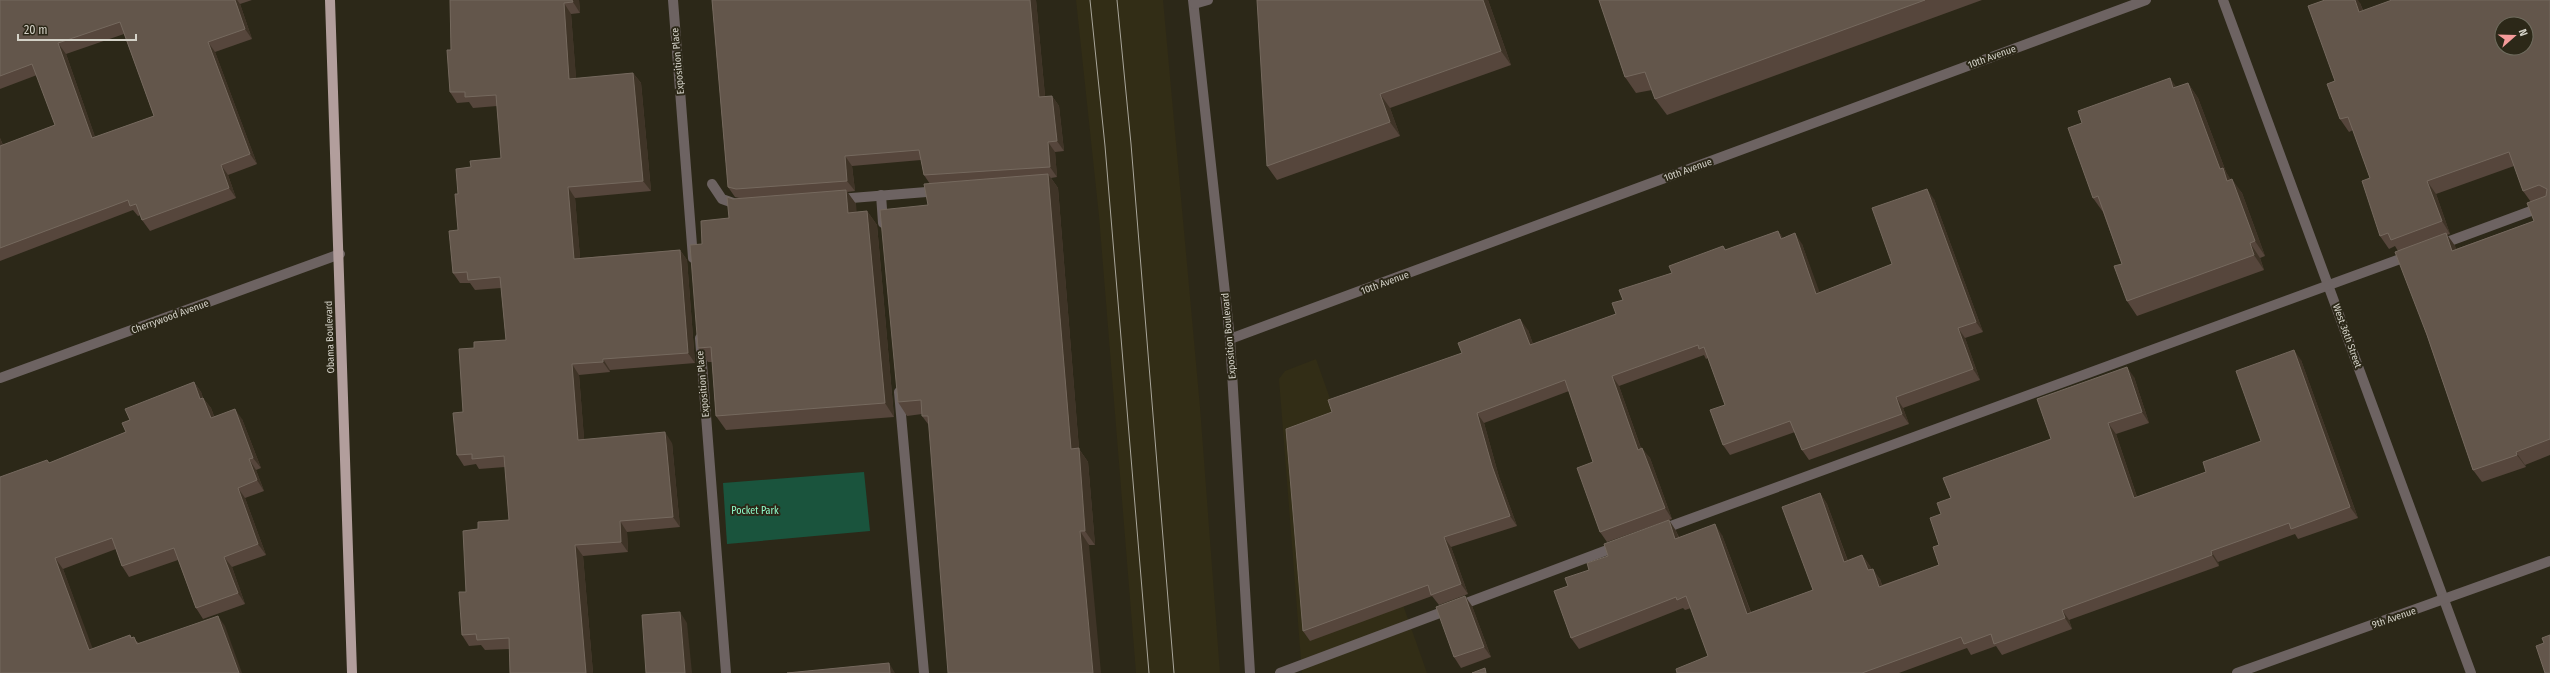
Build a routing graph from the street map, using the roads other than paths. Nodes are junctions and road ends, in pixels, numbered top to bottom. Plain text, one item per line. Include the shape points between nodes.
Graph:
1 (330, 0) edge
2 (673, 0) edge
3 (1208, 0) edge
4 (2146, 0) edge
5 (2223, 0) edge
6 (1194, 2) edge
7 (712, 184) dead end
8 (952, 190) edge
9 (881, 195) junction
10 (831, 199) edge
11 (2550, 204) edge
12 (750, 205) edge
13 (884, 235) edge
14 (340, 254) junction
15 (694, 269) edge
16 (2328, 285) junction
17 (698, 325) edge
18 (1230, 339) junction
19 (0, 378) edge
20 (898, 385) edge
21 (1653, 533) edge
22 (1631, 541) edge
23 (2550, 561) edge
24 (2445, 600) junction
25 (352, 673) edge
26 (726, 673) edge
27 (924, 673) edge
28 (1250, 673) edge
29 (1280, 673) edge
30 (2237, 673) edge
31 (2471, 673) edge

1 - 14 main road, Obama Boulevard
2 - 15 street, Exposition Place
3 - 6 street
4 - 18 street, 10th Avenue
5 - 16 street, West 36th Street
6 - 18 street, Exposition Boulevard
7 - 12 street via 722,199 742,206
8 - 9 street
9 - 10 street
9 - 13 street
11 - 16 street
14 - 19 street, Cherrywood Avenue
14 - 25 main road, Obama Boulevard
16 - 21 street
16 - 24 street, West 36th Street
17 - 26 street, Exposition Place
18 - 28 street, Exposition Boulevard
20 - 27 street
22 - 29 street
23 - 24 street, 9th Avenue
24 - 30 street, 9th Avenue
24 - 31 street, West 36th Street

